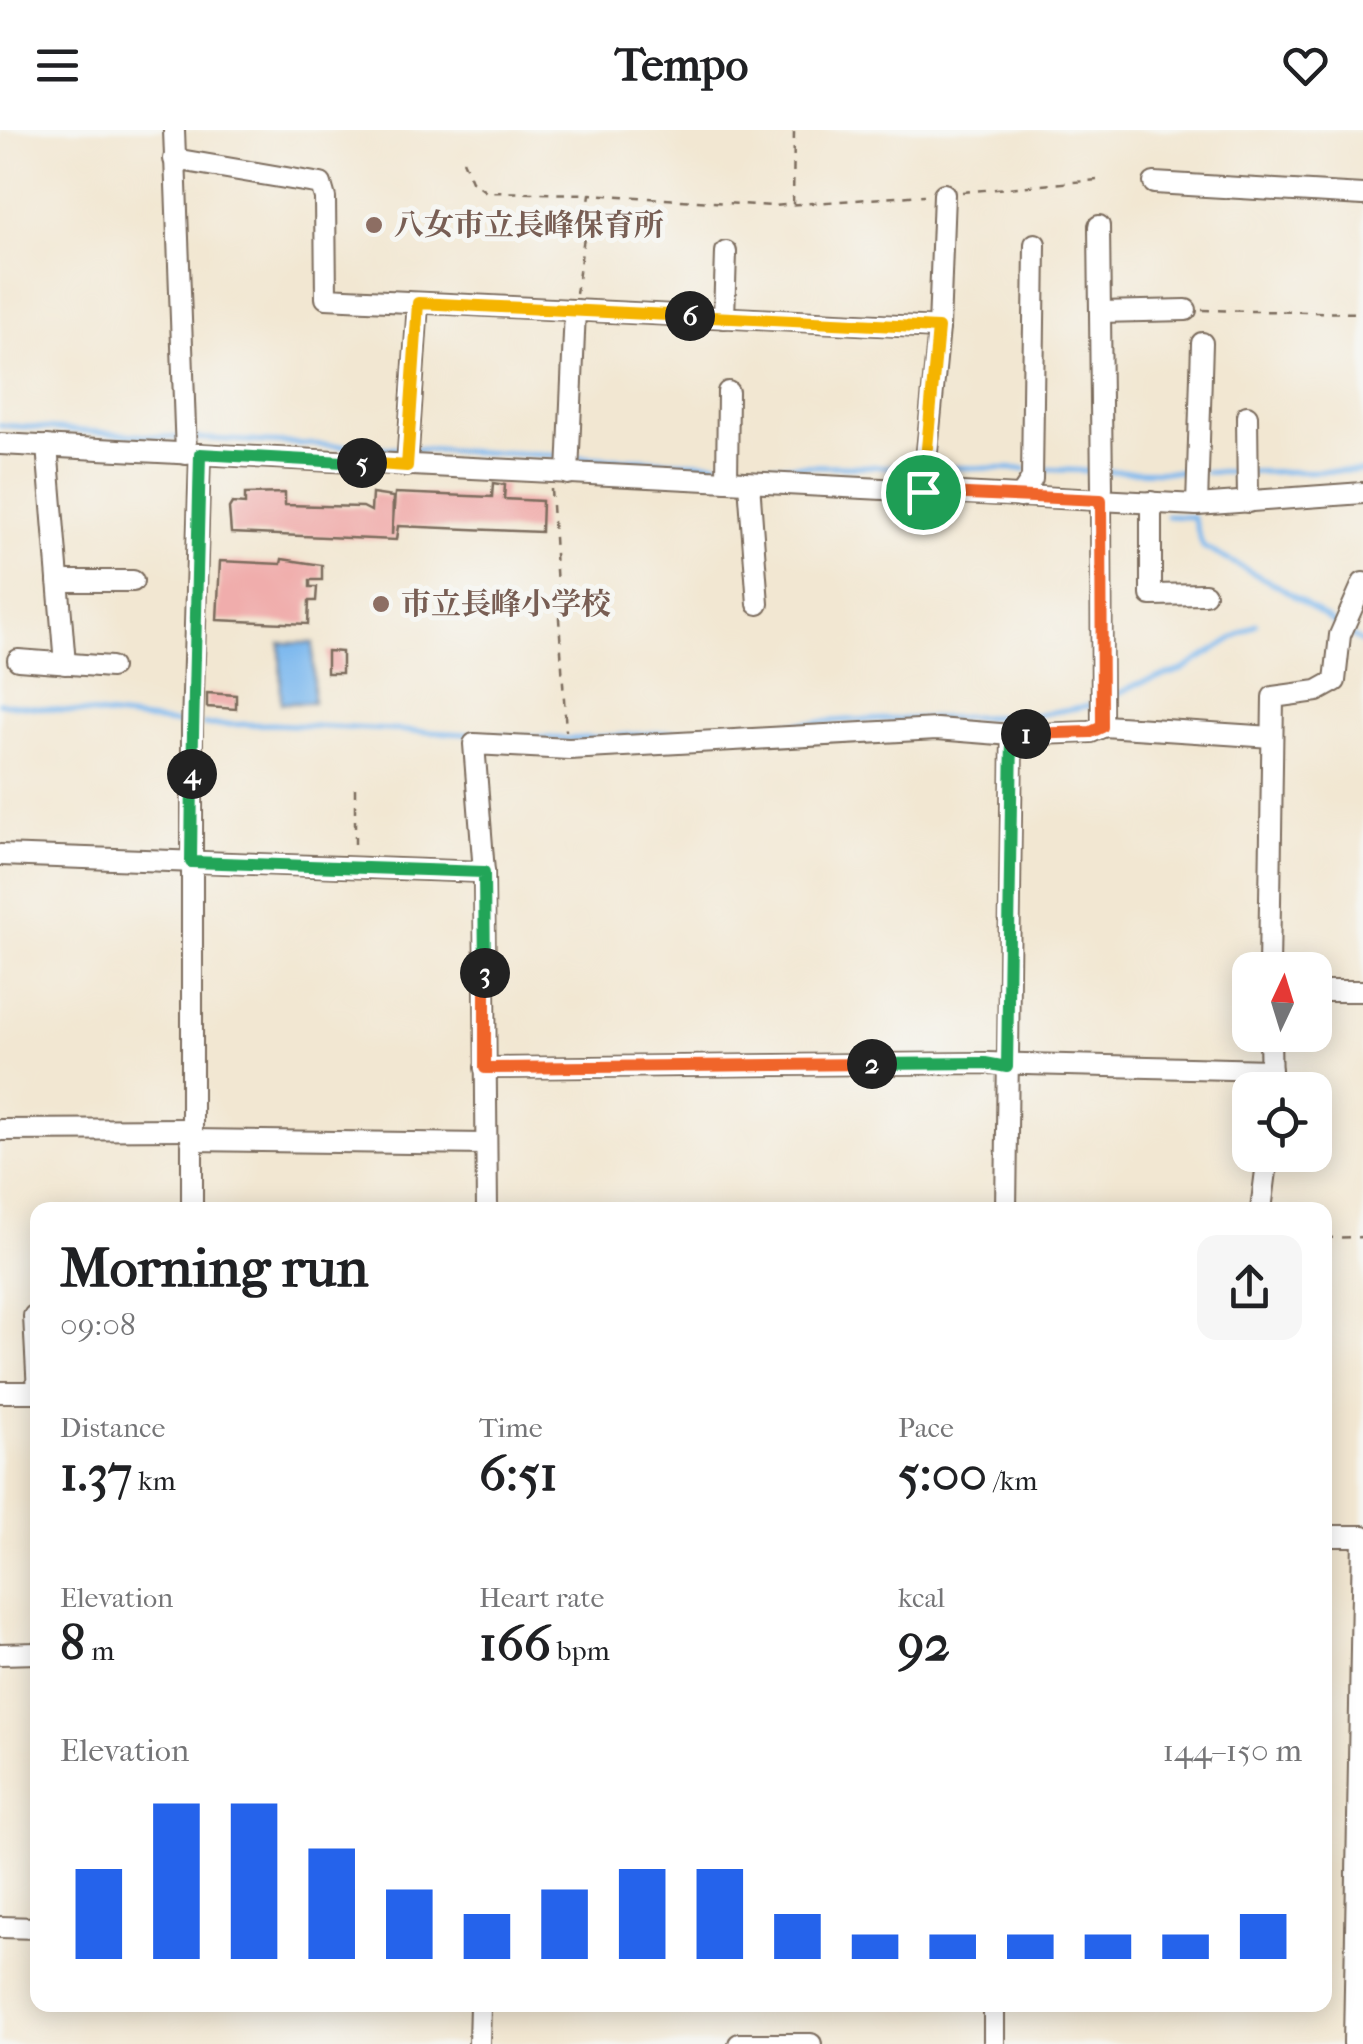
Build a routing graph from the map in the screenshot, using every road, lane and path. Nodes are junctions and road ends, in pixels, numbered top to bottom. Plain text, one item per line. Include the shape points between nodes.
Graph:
1 (174, 130) edge
2 (794, 130) edge
3 (174, 159) junction
4 (463, 160) dead end
5 (1097, 180) dead end
6 (1154, 183) dead end
7 (590, 194) junction
8 (944, 194) junction
9 (1363, 194) edge
10 (794, 205) junction
11 (1099, 226) dead end
12 (1035, 244) dead end
13 (726, 252) dead end
14 (418, 303) junction
15 (574, 310) junction
16 (1186, 310) joint
17 (1100, 312) junction
18 (1363, 313) edge
19 (724, 318) junction
20 (938, 328) junction
21 (1202, 343) dead end
22 (728, 392) dead end
23 (1247, 416) dead end
24 (0, 444) edge
25 (47, 446) junction
26 (193, 454) junction
27 (407, 466) junction
28 (559, 473) junction
29 (738, 482) junction
30 (923, 492) junction
31 (1363, 493) edge
32 (1101, 495) junction
33 (1020, 497) junction
34 (1151, 502) junction
35 (1248, 502) junction
36 (1198, 505) junction
37 (58, 581) junction
38 (133, 581) dead end
39 (1363, 583) edge
40 (1204, 594) dead end
41 (758, 604) dead end
42 (18, 660) dead end
43 (65, 664) junction
44 (110, 668) dead end
45 (1102, 727) junction
46 (566, 734) dead end
47 (1012, 735) junction
48 (1272, 736) junction
49 (354, 788) dead end
50 (0, 855) edge
51 (191, 862) junction
52 (356, 868) junction
53 (484, 872) junction
54 (1269, 952) edge
55 (1332, 990) edge
56 (1363, 990) edge
57 (1007, 1067) junction
58 (485, 1068) junction
59 (1232, 1078) edge
60 (0, 1130) edge
61 (191, 1135) junction
62 (486, 1144) junction
63 (1266, 1172) edge
64 (192, 1202) edge
65 (486, 1202) edge
66 (1006, 1202) edge
67 (1262, 1202) edge
68 (1363, 1237) edge
69 (1332, 1238) edge
70 (0, 1392) edge
71 (30, 1392) edge
72 (1332, 1536) edge
73 (1363, 1536) edge
74 (30, 1653) edge
75 (0, 1654) edge
76 (0, 1927) edge
77 (30, 1928) edge
78 (480, 2012) edge
79 (994, 2012) edge
80 (479, 2044) edge
81 (739, 2044) edge
82 (810, 2044) edge
83 (994, 2044) edge
84 (1354, 2044) edge

1 - 3 street
2 - 10 path
3 - 14 street via 321,184 326,298
3 - 26 street
4 - 7 path via 486,192
5 - 8 path
6 - 9 street
7 - 10 path
7 - 15 path
8 - 10 path
8 - 20 street
11 - 17 street
12 - 33 street via 1032,479
13 - 19 street
14 - 15 street
14 - 27 street
15 - 19 street
15 - 28 street
16 - 17 street
16 - 18 path
17 - 32 street
19 - 20 street
20 - 30 street
21 - 36 street
22 - 29 street
23 - 35 street
24 - 25 street
25 - 26 street
25 - 37 street
26 - 27 street
26 - 51 street
27 - 28 street
28 - 29 street
28 - 46 path
29 - 30 street
29 - 41 street
30 - 33 street
31 - 35 street
32 - 33 street
32 - 34 street
32 - 45 street
34 - 36 street
34 - 40 street via 1151,594
35 - 36 street
37 - 38 street
37 - 43 street
39 - 48 street via 1340,635 1335,681 1274,697
42 - 43 street
43 - 44 street
45 - 47 street
45 - 48 street
47 - 53 street via 937,729 569,749 474,744
47 - 57 street
48 - 54 street
49 - 52 path
50 - 51 street
51 - 52 street
51 - 61 street
52 - 53 street
53 - 58 street
55 - 56 street
57 - 58 street
57 - 59 street
57 - 66 street
58 - 62 street
60 - 61 street
61 - 62 street
61 - 64 street
62 - 65 street
63 - 67 street
68 - 69 path
70 - 71 street
72 - 73 street
73 - 84 street
74 - 75 street
76 - 77 street
78 - 80 street
79 - 83 street
81 - 82 street

